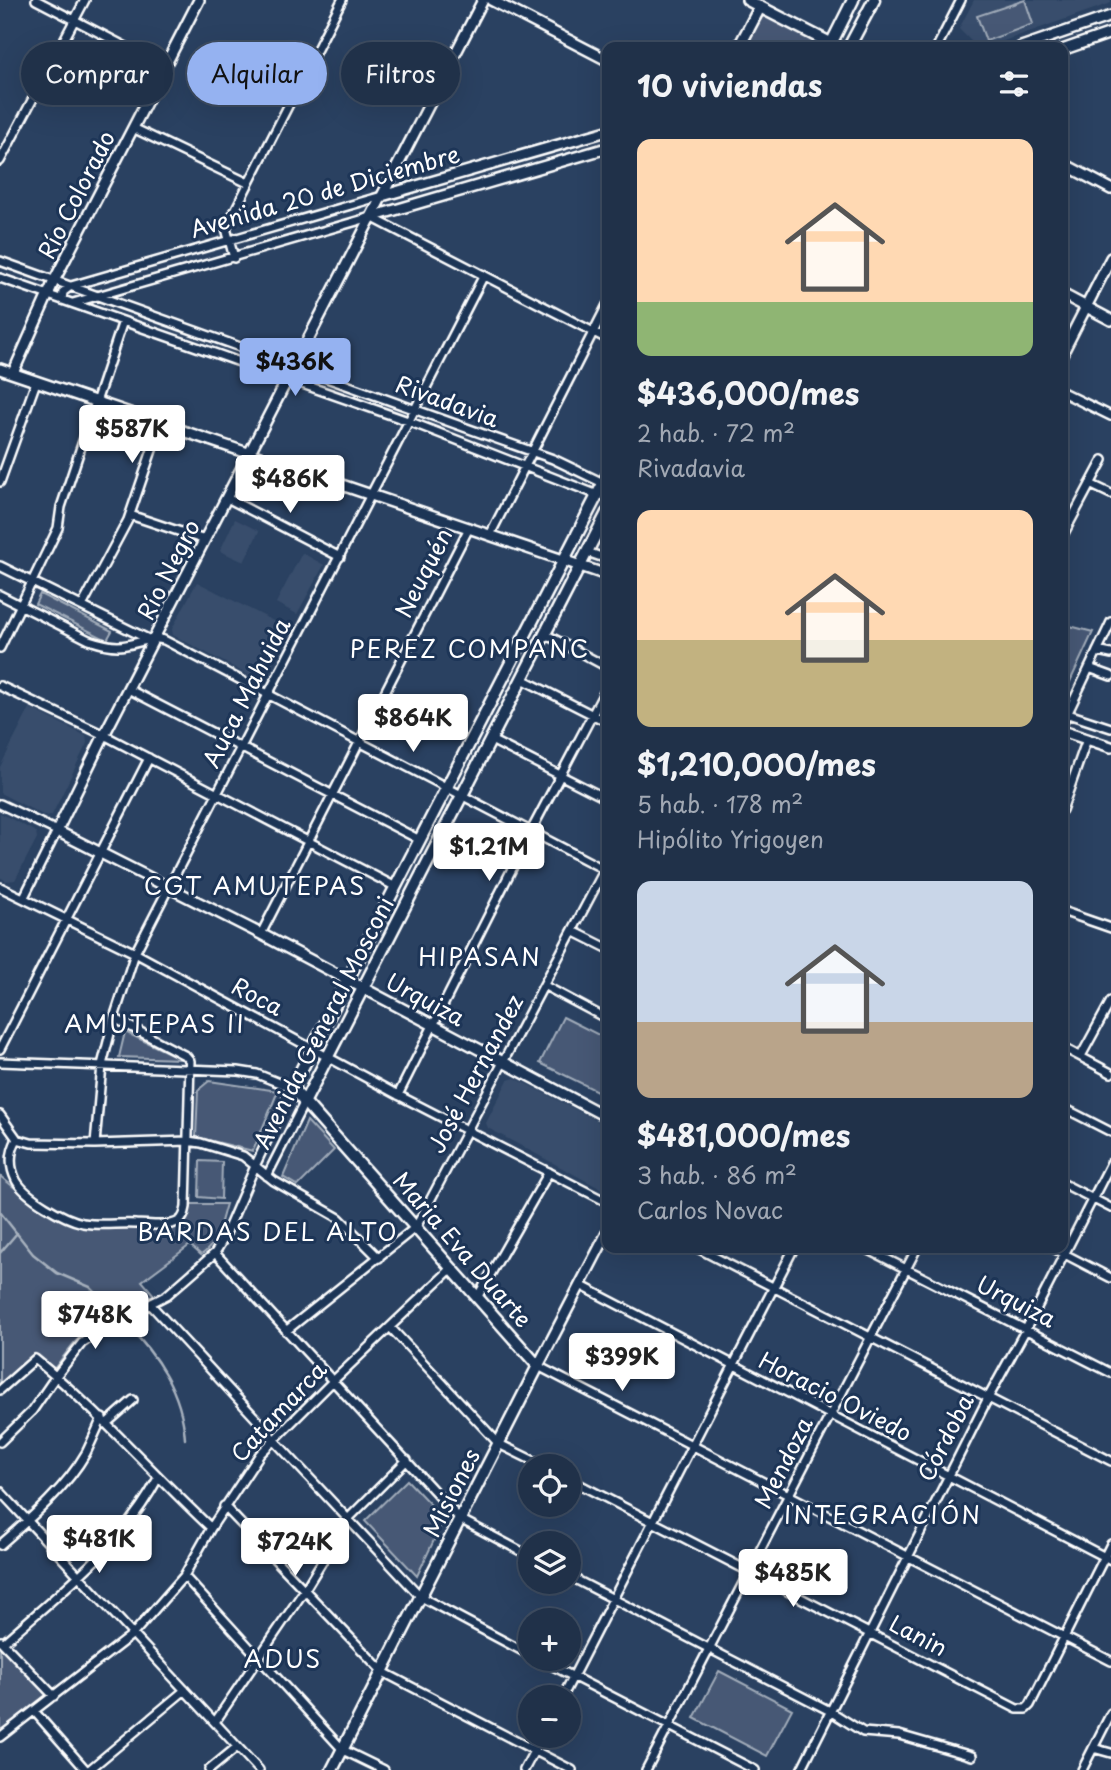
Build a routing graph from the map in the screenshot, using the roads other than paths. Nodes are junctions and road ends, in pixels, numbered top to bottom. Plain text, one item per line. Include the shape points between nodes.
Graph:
1 (36, 0) edge
2 (85, 0) edge
3 (199, 0) edge
4 (342, 0) edge
5 (483, 0) edge
6 (491, 0) edge
7 (747, 0) edge
8 (853, 0) edge
9 (874, 0) edge
10 (961, 0) edge
11 (760, 2) edge
12 (1111, 16) edge
13 (74, 20) junction
14 (1111, 33) edge
15 (117, 42) edge
16 (741, 42) edge
17 (829, 42) edge
18 (835, 42) edge
19 (852, 42) edge
20 (940, 42) edge
21 (1036, 42) edge
22 (1068, 48) edge
23 (173, 51) edge
24 (602, 57) edge
25 (145, 105) edge
26 (133, 128) junction
27 (602, 132) edge
28 (602, 149) edge
29 (0, 160) edge
30 (1068, 166) edge
31 (248, 183) junction
32 (1111, 189) edge
33 (382, 196) junction
34 (371, 217) junction
35 (228, 240) junction
36 (234, 258) junction
37 (1111, 258) edge
38 (0, 261) edge
39 (484, 275) junction
40 (0, 278) edge
41 (54, 281) junction
42 (71, 286) junction
43 (48, 295) junction
44 (98, 296) junction
45 (1068, 298) edge
46 (62, 300) junction
47 (72, 304) junction
48 (1086, 307) junction
49 (602, 316) edge
50 (1111, 320) edge
51 (123, 321) junction
52 (594, 332) junction
53 (602, 337) edge
54 (1068, 342) edge
55 (293, 367) junction
56 (0, 369) edge
57 (13, 373) junction
58 (286, 380) junction
59 (36, 382) junction
60 (1068, 395) edge
61 (96, 402) junction
62 (413, 411) junction
63 (1111, 416) edge
64 (408, 421) junction
65 (161, 424) junction
66 (532, 452) junction
67 (248, 453) junction
68 (1103, 460) dead end
69 (526, 466) junction
70 (602, 479) edge
71 (0, 482) edge
72 (1090, 484) junction
73 (602, 486) edge
74 (370, 494) junction
75 (1111, 494) edge
76 (598, 495) junction
77 (227, 498) junction
78 (130, 515) junction
79 (602, 523) edge
80 (1068, 526) edge
81 (469, 528) junction
82 (490, 535) junction
83 (205, 540) junction
84 (587, 552) junction
85 (340, 557) junction
86 (602, 557) edge
87 (564, 561) junction
88 (0, 566) edge
89 (580, 566) junction
90 (602, 573) edge
91 (33, 582) junction
92 (0, 595) edge
93 (22, 606) junction
94 (82, 606) junction
95 (1111, 622) edge
96 (545, 634) junction
97 (152, 639) junction
98 (0, 648) edge
99 (1097, 651) junction
100 (1111, 654) edge
101 (602, 664) edge
102 (1089, 668) junction
103 (1111, 676) edge
104 (522, 680) junction
105 (0, 686) edge
106 (128, 689) junction
107 (267, 696) junction
108 (602, 697) edge
109 (1068, 706) edge
110 (1068, 713) edge
111 (593, 715) junction
112 (602, 720) edge
113 (1111, 728) edge
114 (1068, 733) edge
115 (104, 735) junction
116 (1087, 739) junction
117 (491, 740) junction
118 (359, 742) junction
119 (1111, 747) edge
120 (240, 749) junction
121 (149, 758) junction
122 (561, 775) junction
123 (447, 787) junction
124 (1068, 793) edge
125 (332, 794) junction
126 (217, 795) junction
127 (462, 795) junction
128 (602, 796) edge
129 (0, 804) edge
130 (57, 831) junction
131 (531, 831) junction
132 (308, 841) junction
133 (420, 841) junction
134 (101, 853) junction
135 (602, 867) edge
136 (602, 876) edge
137 (169, 887) junction
138 (396, 887) junction
139 (1, 889) edge
140 (24, 897) junction
141 (1068, 913) edge
142 (66, 920) junction
143 (1111, 928) edge
144 (573, 930) junction
145 (261, 934) junction
146 (602, 945) edge
147 (135, 953) junction
148 (348, 980) junction
149 (545, 986) junction
150 (363, 988) junction
151 (1111, 1001) edge
152 (602, 1016) edge
153 (114, 1018) junction
154 (433, 1025) junction
155 (0, 1049) edge
156 (312, 1049) junction
157 (1068, 1050) edge
158 (1081, 1056) junction
159 (328, 1057) junction
160 (0, 1062) edge
161 (503, 1064) junction
162 (102, 1065) junction
163 (191, 1067) junction
164 (1111, 1073) edge
165 (292, 1088) junction
166 (398, 1094) junction
167 (304, 1103) junction
168 (1068, 1110) edge
169 (602, 1114) edge
170 (0, 1115) edge
171 (468, 1130) junction
172 (1111, 1132) edge
173 (17, 1139) junction
174 (188, 1142) junction
175 (95, 1144) junction
176 (1111, 1163) edge
177 (256, 1164) junction
178 (549, 1171) junction
179 (267, 1176) junction
180 (1068, 1186) edge
181 (1093, 1198) junction
182 (602, 1199) edge
183 (1111, 1208) edge
184 (416, 1227) junction
185 (602, 1243) edge
186 (1068, 1248) edge
187 (215, 1253) junction
188 (707, 1253) edge
189 (791, 1253) edge
190 (875, 1253) edge
191 (914, 1253) edge
192 (1065, 1254) joint
193 (379, 1258) junction
194 (452, 1268) junction
195 (906, 1269) junction
196 (1111, 1278) edge
197 (580, 1285) junction
198 (774, 1287) junction
199 (478, 1296) junction
200 (150, 1304) junction
201 (390, 1327) junction
202 (1026, 1329) junction
203 (286, 1331) junction
204 (871, 1336) junction
205 (733, 1365) junction
206 (538, 1366) junction
207 (1111, 1373) edge
208 (55, 1376) junction
209 (333, 1381) junction
210 (0, 1390) edge
211 (988, 1398) junction
212 (134, 1400) dead end
213 (830, 1416) junction
214 (104, 1420) junction
215 (274, 1440) junction
216 (0, 1442) edge
217 (499, 1444) junction
218 (692, 1445) junction
219 (519, 1454) edge
220 (407, 1460) junction
221 (1111, 1461) edge
222 (948, 1477) junction
223 (158, 1478) junction
224 (581, 1485) edge
225 (0, 1490) edge
226 (789, 1495) junction
227 (224, 1506) junction
228 (348, 1519) junction
229 (460, 1519) junction
230 (28, 1521) junction
231 (653, 1521) junction
232 (211, 1528) junction
233 (1111, 1544) edge
234 (0, 1545) edge
235 (518, 1550) edge
236 (908, 1555) junction
237 (1108, 1559) edge
238 (749, 1572) junction
239 (79, 1575) junction
240 (184, 1576) junction
241 (581, 1583) edge
242 (304, 1591) junction
243 (421, 1597) junction
244 (612, 1600) junction
245 (869, 1632) junction
246 (133, 1634) junction
247 (1063, 1637) junction
248 (1, 1641) edge
249 (710, 1648) junction
250 (518, 1649) edge
251 (259, 1660) junction
252 (1111, 1661) edge
253 (562, 1671) edge
254 (383, 1672) junction
255 (573, 1677) junction
256 (569, 1685) edge
257 (185, 1690) junction
258 (54, 1696) junction
259 (830, 1711) junction
260 (34, 1712) junction
261 (1111, 1713) edge
262 (215, 1723) junction
263 (670, 1725) junction
264 (0, 1737) edge
265 (237, 1747) junction
266 (536, 1748) edge
267 (1093, 1748) junction
268 (343, 1749) junction
269 (534, 1751) junction
270 (1111, 1753) edge
271 (972, 1756) dead end
272 (88, 1770) edge
273 (209, 1770) edge
274 (259, 1770) edge
275 (332, 1770) edge
276 (384, 1770) edge
277 (524, 1770) edge
278 (572, 1770) edge
279 (646, 1770) edge
280 (755, 1770) edge
281 (801, 1770) edge
282 (1082, 1770) edge

1 - 13 street
2 - 13 street
3 - 23 street, Río Colorado
4 - 31 street
5 - 33 street, Río Negro
6 - 24 street
7 - 11 street
8 - 18 main road
9 - 19 main road
10 - 20 street
11 - 16 main road
11 - 17 main road
12 - 21 street
13 - 15 street
13 - 29 street
14 - 22 street
25 - 26 street, Río Colorado
26 - 31 street
26 - 41 street, Río Colorado
27 - 33 street, Avenida 20 de Diciembre
28 - 34 street, Avenida 20 de Diciembre
30 - 32 street
31 - 35 street via 226,228
33 - 34 street, Río Negro
33 - 35 street, Avenida 20 de Diciembre
34 - 36 street, Avenida 20 de Diciembre
34 - 39 street
34 - 55 street, Río Negro
35 - 36 street
35 - 42 street, Avenida 20 de Diciembre
36 - 44 street, Avenida 20 de Diciembre
37 - 48 street
38 - 41 street, Rivadavia
39 - 52 street
39 - 62 street, Auca Mahuida
40 - 43 street, Rivadavia
41 - 42 street, Rivadavia
41 - 43 street, Río Colorado
42 - 44 street, Rivadavia
42 - 46 street
43 - 46 street, Rivadavia
43 - 57 street, Río Colorado
44 - 47 street, Avenida 20 de Diciembre
44 - 55 street, Rivadavia
45 - 48 street
46 - 47 street, Rivadavia
47 - 51 street, Rivadavia
48 - 50 street
48 - 54 street
49 - 52 street, Neuquén
51 - 58 street, Rivadavia
51 - 61 street
52 - 53 street
52 - 66 street, Neuquén
55 - 58 street, Río Negro
55 - 62 street, Rivadavia
56 - 57 street
57 - 59 street
58 - 64 street, Rivadavia
58 - 67 street, Río Negro
59 - 61 street
59 - 71 street
60 - 63 street
61 - 65 street
61 - 91 street via 58,528
62 - 64 street, Auca Mahuida
62 - 66 street, Rivadavia
64 - 69 street, Rivadavia
64 - 74 street, Auca Mahuida
65 - 67 street
65 - 78 street
66 - 69 street, Neuquén
66 - 70 street, Rivadavia
67 - 74 street
67 - 77 street, Río Negro
68 - 72 street
69 - 76 street, Rivadavia
69 - 82 street, Neuquén
72 - 75 street
72 - 80 street
73 - 76 main road, Avenida General Mosconi
74 - 81 street
74 - 85 street, Auca Mahuida
76 - 87 main road, Avenida General Mosconi
77 - 83 street, Río Negro
77 - 85 street
78 - 83 street
78 - 94 street
79 - 84 main road, Avenida General Mosconi
81 - 82 street
81 - 118 street, Neuquén
82 - 87 street
83 - 97 street, Río Negro
84 - 86 street
84 - 89 main road, Avenida General Mosconi
85 - 107 street, Auca Mahuida
87 - 89 street
87 - 123 main road, Avenida General Mosconi
88 - 91 street
89 - 90 street
89 - 96 main road, Avenida General Mosconi
91 - 93 street
91 - 94 street
92 - 93 street
93 - 97 street via 103,644 119,646
93 - 98 street
94 - 97 street
95 - 99 street
96 - 101 street
96 - 104 main road, Avenida General Mosconi
97 - 106 street, Río Negro
97 - 107 street
99 - 100 street
99 - 102 street
102 - 103 street
102 - 109 street
104 - 111 street
104 - 117 main road, Avenida General Mosconi
105 - 115 street
106 - 115 street, Río Negro
106 - 120 street
107 - 118 street
107 - 120 street, Auca Mahuida
108 - 111 street
110 - 113 street
111 - 112 street
111 - 122 street
114 - 116 street
115 - 121 street
115 - 130 street, Río Negro
116 - 119 street
116 - 124 street
117 - 122 street
117 - 127 main road, Avenida General Mosconi
118 - 123 street
118 - 125 street, Neuquén
120 - 125 street
120 - 126 street, Auca Mahuida
121 - 126 street
121 - 134 street
122 - 128 street
122 - 131 street
123 - 127 street
123 - 133 main road, Avenida General Mosconi
125 - 132 street, Neuquén
125 - 133 street
126 - 132 street
126 - 137 street, Auca Mahuida
127 - 131 street
127 - 150 main road, Avenida General Mosconi
129 - 130 street, Urquiza
130 - 134 street, Urquiza
130 - 140 street, Río Negro
131 - 135 street
131 - 154 street
132 - 138 street
132 - 145 street, Neuquén
133 - 138 main road, Avenida General Mosconi
134 - 137 street, Urquiza
134 - 142 street
136 - 144 street, José Hernandez
137 - 145 street, Urquiza
137 - 147 street, Auca Mahuida
138 - 148 main road, Avenida General Mosconi
139 - 140 street, Roca
140 - 142 street, Roca
141 - 143 street
142 - 147 street, Roca
142 - 155 street
144 - 146 street
144 - 149 street, José Hernandez
145 - 148 street, Urquiza
147 - 153 street, Auca Mahuida
147 - 156 street, Roca
148 - 150 street, Urquiza
148 - 156 main road, Avenida General Mosconi
149 - 152 street
149 - 161 street, José Hernandez
150 - 154 street, Urquiza
150 - 159 main road, Avenida General Mosconi
151 - 158 street
153 - 162 street, Auca Mahuida
153 - 163 street via 186,1056
154 - 161 street, Urquiza
154 - 166 street
156 - 159 street, Roca
156 - 165 main road, Avenida General Mosconi
157 - 158 street
158 - 164 street
159 - 166 street, Roca
159 - 167 main road, Avenida General Mosconi
160 - 162 street, Maria Eva Duarte
161 - 169 street, Urquiza
161 - 171 street, José Hernandez
162 - 163 street, Maria Eva Duarte
162 - 175 street, Auca Mahuida
163 - 165 street, Maria Eva Duarte via 257,1074
163 - 174 street
165 - 167 main road, Maria Eva Duarte
165 - 177 street, Avenida General Mosconi
166 - 171 street, Roca
167 - 179 street, Avenida General Mosconi
167 - 184 main road, Maria Eva Duarte
168 - 172 street
170 - 173 street
171 - 178 street, Roca
171 - 184 street, José Hernandez
173 - 174 street via 11,1161 16,1181 38,1200 82,1223 180,1220 186,1207
173 - 175 street
174 - 175 street
174 - 177 street via 232,1152
176 - 181 street, Córdoba
177 - 179 street
177 - 187 street, Avenida General Mosconi
178 - 182 street, Roca
178 - 199 street
179 - 193 street via 339,1218
180 - 181 street
181 - 183 street
181 - 186 street, Córdoba
184 - 193 street, José Hernandez
184 - 194 main road, Maria Eva Duarte
185 - 197 street, Misiones
187 - 200 street
187 - 203 street
188 - 198 street
189 - 198 street
190 - 195 street, Urquiza
191 - 195 street, Mendoza
192 - 196 street
192 - 202 street, Córdoba
193 - 203 street, José Hernandez
194 - 199 main road, Maria Eva Duarte
194 - 201 street, Catamarca
195 - 202 street, Urquiza
195 - 204 street, Mendoza
197 - 205 street, Horacio Oviedo
197 - 206 street, Misiones
198 - 204 street
198 - 205 street
199 - 206 main road, Maria Eva Duarte
200 - 208 street via 82,1343
200 - 215 street
201 - 209 street, Catamarca
201 - 217 street
202 - 207 street, Urquiza
202 - 211 street, Córdoba
203 - 209 street
204 - 211 street
204 - 213 street, Mendoza
205 - 213 street, Horacio Oviedo
205 - 218 street
206 - 217 main road, Misiones
206 - 218 street, Maria Eva Duarte
208 - 210 street via 35,1359
208 - 214 street
208 - 216 street via 32,1411
209 - 215 street, Catamarca
209 - 220 street
211 - 221 street
211 - 222 street, Córdoba
212 - 214 street
213 - 222 street, Horacio Oviedo
213 - 226 street, Mendoza
214 - 223 street
214 - 230 street via 69,1476
215 - 227 street, Catamarca
215 - 228 street
217 - 219 street
217 - 229 main road, Misiones
218 - 226 street, Maria Eva Duarte
218 - 231 street
220 - 228 street
220 - 229 street
222 - 236 street, Córdoba
222 - 237 street, Horacio Oviedo
223 - 232 street
223 - 239 street via 128,1525
224 - 231 street, Lanin
225 - 230 street
226 - 236 street, Maria Eva Duarte
226 - 238 street, Mendoza
227 - 232 street, Catamarca
227 - 242 street
228 - 242 street
228 - 243 street
229 - 235 street
229 - 243 main road, Misiones
230 - 234 street
230 - 239 street
231 - 238 street, Lanin
231 - 244 street
232 - 240 street, Catamarca
233 - 237 street
236 - 245 street, Córdoba
236 - 247 street, Maria Eva Duarte
237 - 247 street
238 - 245 street, Lanin
238 - 249 street, Mendoza
239 - 246 street
239 - 248 street
240 - 246 street, Catamarca
240 - 251 street
241 - 244 street
242 - 251 street
242 - 254 street
243 - 250 street
243 - 254 main road, Misiones
244 - 249 street
244 - 255 street
245 - 247 street, Lanin via 1017,1709 1030,1705
245 - 259 street, Córdoba
246 - 257 street
246 - 258 street, Catamarca
247 - 252 street, Maria Eva Duarte
248 - 258 street
249 - 259 street
249 - 263 street, Mendoza
251 - 262 street
251 - 268 street
253 - 255 street
254 - 268 main road, Misiones
254 - 269 street
255 - 256 street
255 - 263 street
257 - 262 street
257 - 272 street
258 - 260 street, Catamarca
259 - 271 street via 863,1732 898,1735
259 - 281 street, Córdoba
260 - 264 street, Catamarca
260 - 272 street
261 - 267 street
262 - 265 street
263 - 279 street, Mendoza
263 - 280 street
265 - 273 street
265 - 274 street
266 - 269 street
267 - 270 street
267 - 282 street
268 - 275 main road, Misiones
268 - 276 street
269 - 277 street
269 - 278 street

